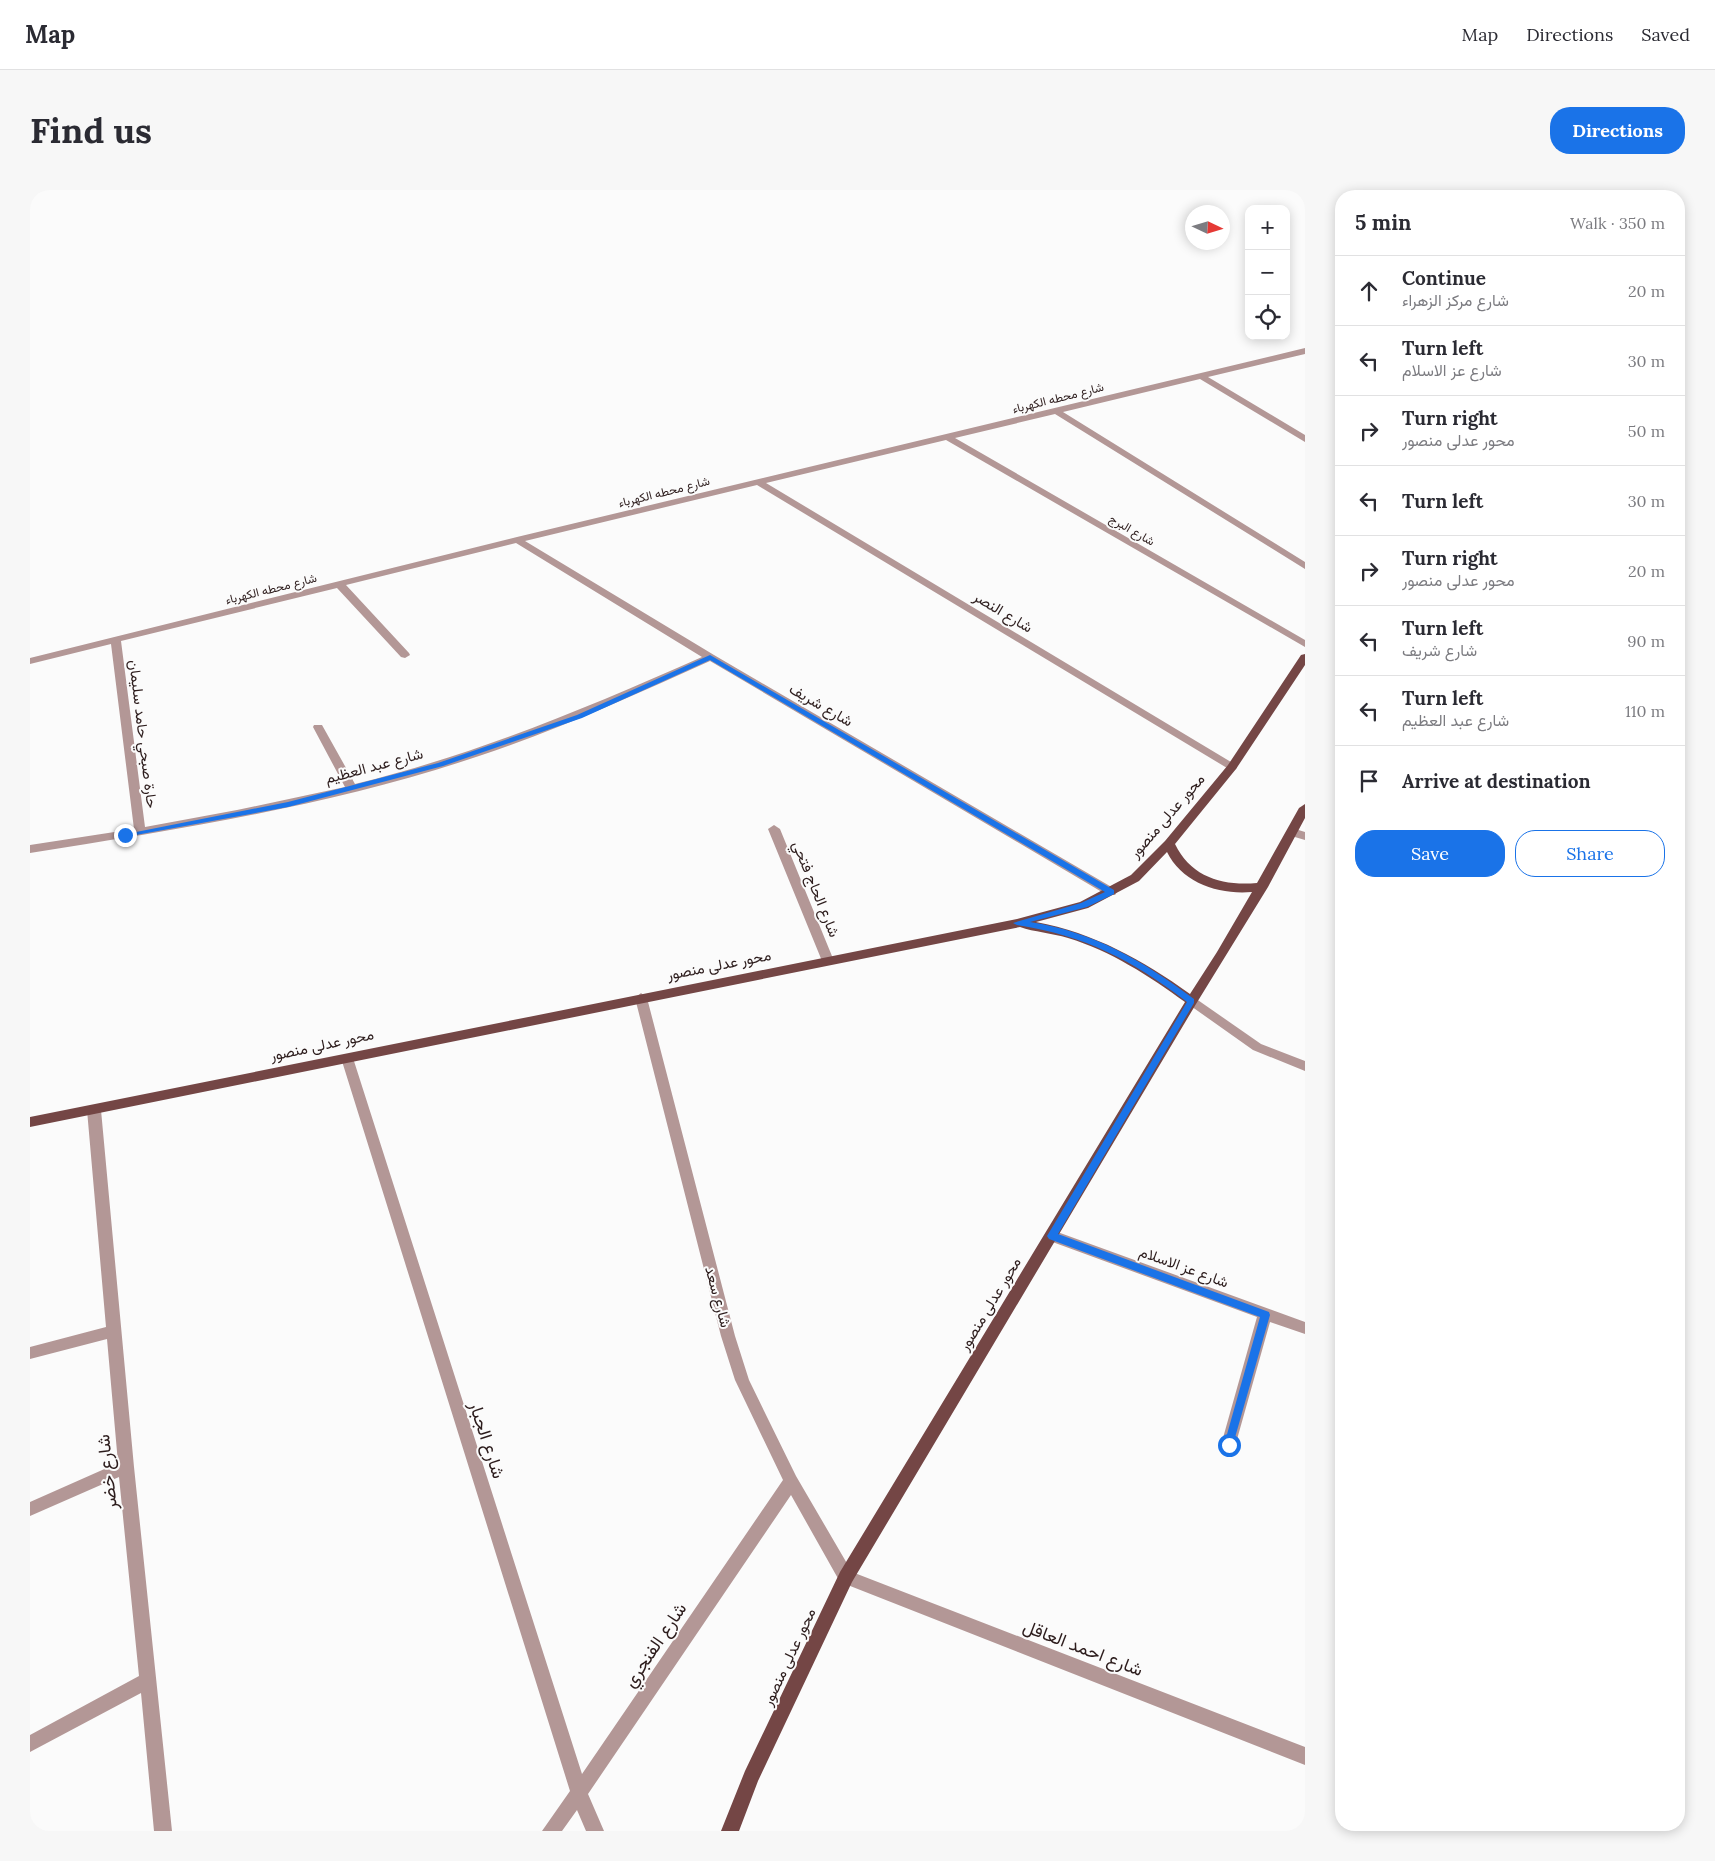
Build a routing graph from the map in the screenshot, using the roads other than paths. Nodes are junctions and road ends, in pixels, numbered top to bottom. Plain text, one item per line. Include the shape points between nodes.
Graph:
1 (1299, 190) edge
2 (1305, 194) edge
3 (1305, 351) edge
4 (1202, 376) junction
5 (1058, 412) junction
6 (947, 437) junction
7 (1305, 439) edge
8 (758, 482) junction
9 (518, 540) junction
10 (1305, 566) edge
11 (339, 584) junction
12 (116, 640) junction
13 (1305, 644) edge
14 (405, 655) dead end
15 (710, 657) junction
16 (1305, 657) edge
17 (30, 661) edge
18 (318, 727) dead end
19 (1232, 768) junction
20 (351, 788) junction
21 (1305, 808) edge
22 (774, 830) dead end
23 (140, 832) junction
24 (1298, 834) edge
25 (1169, 844) junction
26 (30, 849) edge
27 (1262, 887) junction
28 (1111, 892) junction
29 (1017, 923) junction
30 (828, 960) junction
31 (641, 998) junction
32 (1192, 1001) junction
33 (348, 1058) junction
34 (1305, 1066) edge
35 (94, 1110) junction
36 (30, 1122) edge
37 (1052, 1236) junction
38 (1265, 1315) junction
39 (1305, 1328) edge
40 (113, 1331) junction
41 (30, 1353) edge
42 (1229, 1445) dead end
43 (126, 1467) junction
44 (791, 1481) junction
45 (30, 1509) edge
46 (846, 1577) junction
47 (146, 1681) junction
48 (30, 1744) edge
49 (1305, 1756) edge
50 (579, 1793) junction
51 (163, 1831) edge
52 (551, 1831) edge
53 (595, 1831) edge
54 (730, 1831) edge

1 - 2 street
3 - 4 street, شارع محطه الكهرباء
4 - 5 street, شارع محطه الكهرباء
4 - 7 street
5 - 6 street, شارع محطه الكهرباء
5 - 10 street
6 - 8 street, شارع محطه الكهرباء
6 - 13 street, شارع البرج
8 - 9 street, شارع محطه الكهرباء
8 - 19 street, شارع النصر
9 - 11 street, شارع محطه الكهرباء
9 - 15 street, شارع شريف
11 - 12 street, شارع محطه الكهرباء
11 - 14 street
12 - 17 street, شارع محطه الكهرباء
12 - 23 street, حارة صبحي حامد سليمان
15 - 20 street, شارع عبد العظيم via 580,716 440,764
15 - 28 street, شارع شريف
16 - 19 main road, محور عدلى منصور
18 - 20 street
19 - 25 main road, محور عدلى منصور
20 - 23 street, شارع عبد العظيم via 288,805
21 - 24 main road, محور عدلى منصور
22 - 30 street, شارع الحاج فتحي
23 - 26 street, شارع عبد العظيم
24 - 27 main road, محور عدلى منصور
25 - 27 main road via 1174,858 1185,870 1202,880 1221,887
25 - 28 main road, محور عدلى منصور via 1135,878
27 - 32 main road, محور عدلى منصور
28 - 29 main road, محور عدلى منصور via 1075,908
29 - 30 main road, محور عدلى منصور
29 - 32 main road via 1046,927 1102,945 1153,972
30 - 31 main road, محور عدلى منصور
31 - 33 main road, محور عدلى منصور
31 - 44 street, شارع سعد via 728,1336 742,1380
32 - 34 street via 1257,1047
32 - 37 main road, محور عدلى منصور
33 - 35 main road, محور عدلى منصور
33 - 50 street, شارع الجبار
35 - 36 main road, محور عدلى منصور
35 - 40 street, شارع خضر
37 - 38 street, شارع عز الاسلام
37 - 46 main road, محور عدلى منصور
38 - 39 street, شارع عز الاسلام
38 - 42 street
40 - 41 street
40 - 43 street, شارع خضر
43 - 45 street
43 - 47 street, شارع خضر
44 - 46 street, شارع سعد
44 - 50 street, شارع الفنجري
46 - 49 street, شارع احمد العاقل
46 - 54 main road, محور عدلى منصور via 751,1777
47 - 48 street
47 - 51 street, شارع خضر
50 - 52 street, شارع الفنجري
50 - 53 street, شارع الجبار

